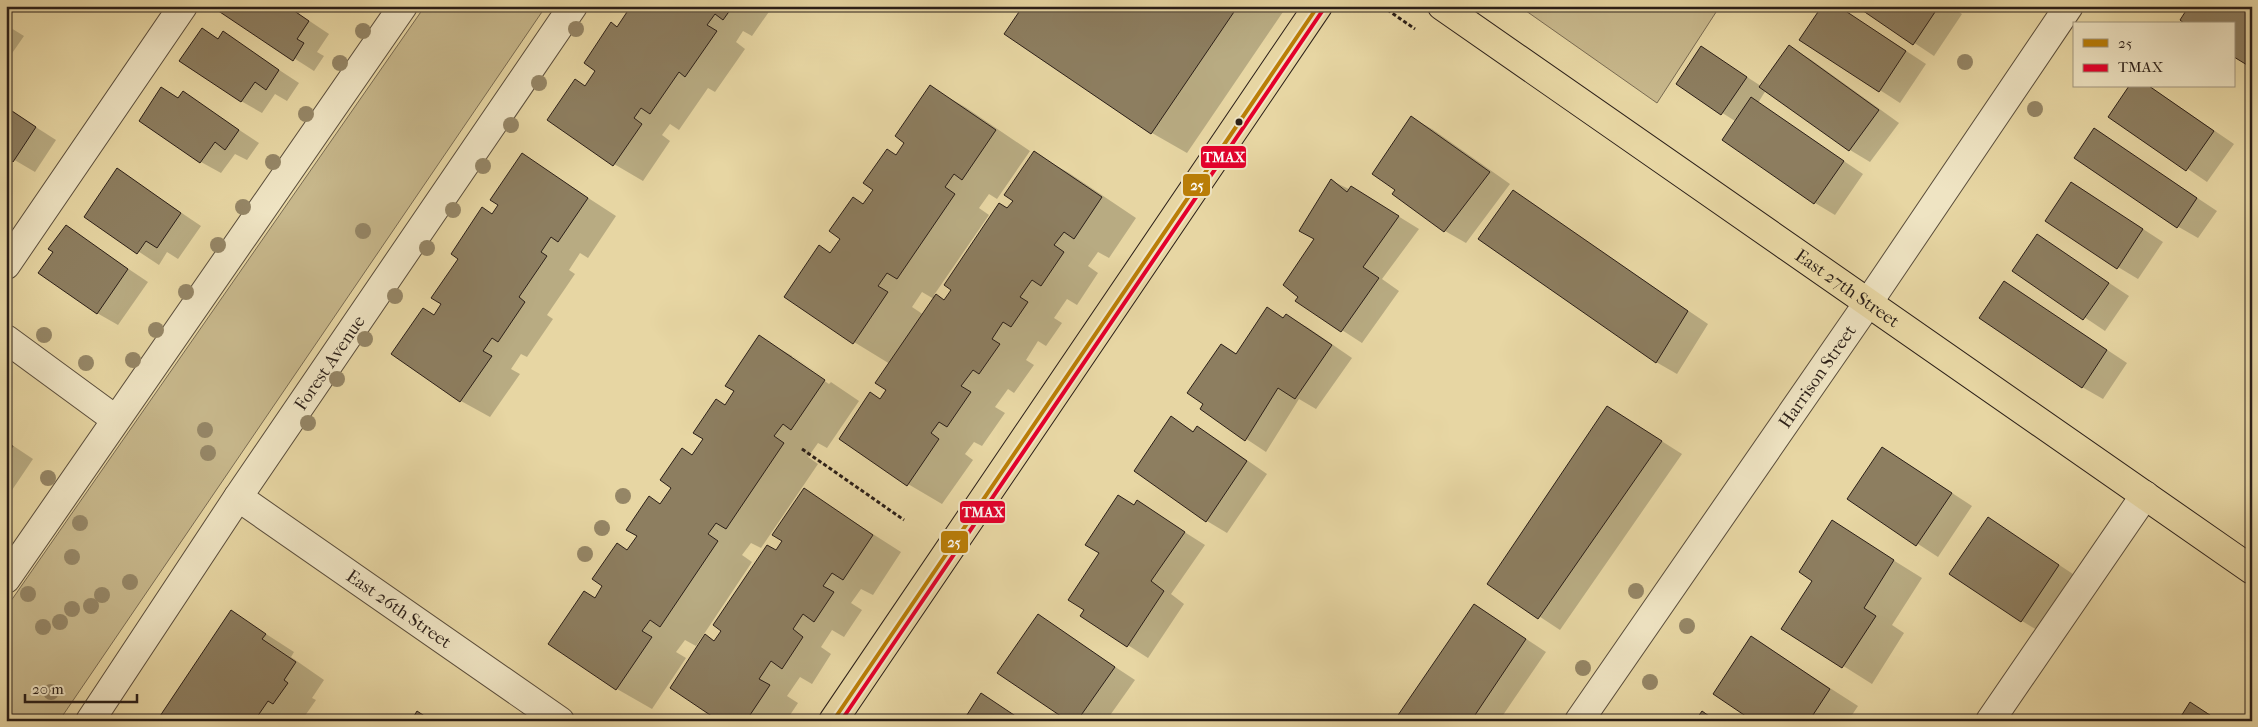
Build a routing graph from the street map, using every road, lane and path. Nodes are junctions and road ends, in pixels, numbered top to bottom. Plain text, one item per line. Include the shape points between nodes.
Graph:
1 (183, 6) edge
2 (403, 6) edge
3 (573, 6) edge
4 (1318, 6) edge
5 (1442, 6) edge
6 (2069, 6) edge
7 (6, 265) edge
8 (1868, 302) junction
9 (6, 339) edge
10 (115, 419) junction
11 (802, 449) dead end
12 (2145, 495) junction
13 (238, 497) junction
14 (904, 520) dead end
15 (2252, 570) edge
16 (6, 579) edge
17 (90, 721) edge
18 (560, 721) edge
19 (833, 721) edge
20 (1579, 721) edge
21 (1990, 721) edge

1 - 7 street
2 - 10 street
3 - 13 street, Forest Avenue
4 - 19 main road
5 - 8 main road, East 27th Street
6 - 8 street, Harrison Street
8 - 12 main road, East 27th Street
8 - 20 street, Harrison Street
9 - 10 street
10 - 16 street
11 - 14 path
12 - 15 main road, East 27th Street
12 - 21 street
13 - 17 street, Forest Avenue
13 - 18 street, East 26th Street

